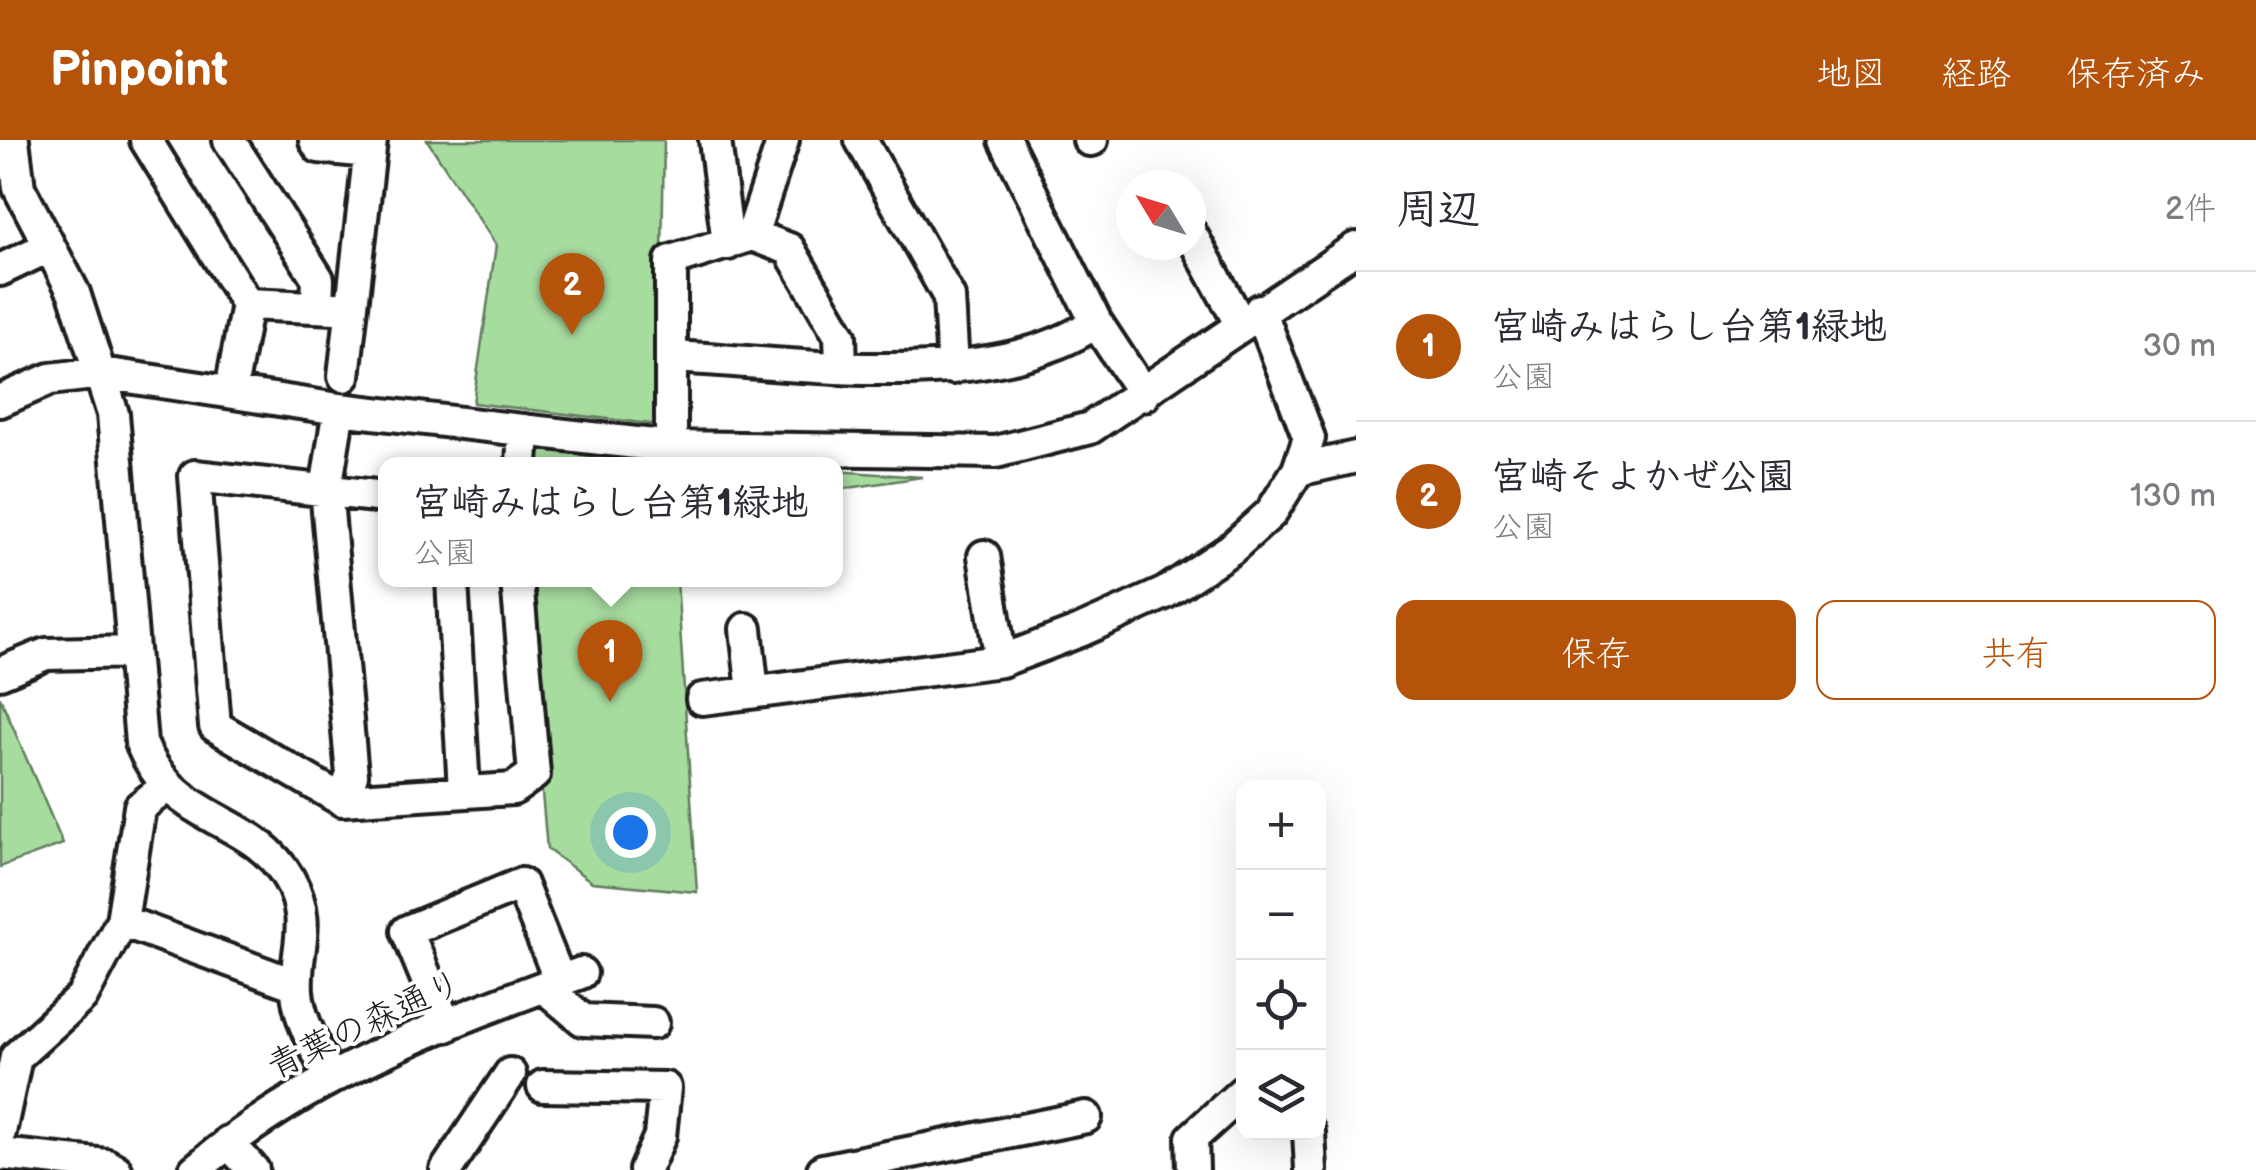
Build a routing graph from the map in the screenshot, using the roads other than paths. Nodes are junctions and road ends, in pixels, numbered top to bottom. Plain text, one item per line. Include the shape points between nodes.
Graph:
1 (14, 140) edge
2 (146, 140) edge
3 (229, 140) edge
4 (315, 140) edge
5 (714, 140) edge
6 (783, 140) edge
7 (861, 140) edge
8 (1005, 140) edge
9 (370, 146) edge
10 (740, 239) junction
11 (48, 247) junction
12 (1355, 252) edge
13 (1206, 255) edge
14 (0, 270) edge
15 (247, 304) junction
16 (316, 305) junction
17 (354, 310) junction
18 (1250, 317) junction
19 (1096, 322) junction
20 (673, 357) junction
21 (841, 365) junction
22 (953, 368) junction
23 (102, 373) junction
24 (344, 376) dead end
25 (231, 390) junction
26 (1144, 395) junction
27 (0, 401) edge
28 (339, 409) junction
29 (524, 430) junction
30 (670, 447) junction
31 (522, 457) edge
32 (1356, 457) edge
33 (1298, 470) junction
34 (326, 488) junction
35 (378, 496) edge
36 (984, 556) dead end
37 (452, 587) edge
38 (518, 587) edge
39 (746, 629) dead end
40 (132, 652) junction
41 (1001, 661) junction
42 (0, 673) edge
43 (753, 692) junction
44 (702, 699) dead end
45 (166, 787) junction
46 (464, 790) junction
47 (342, 800) junction
48 (122, 921) junction
49 (562, 980) junction
50 (296, 985) junction
51 (653, 1022) dead end
52 (446, 1026) junction
53 (510, 1074) dead end
54 (330, 1076) junction
55 (543, 1086) dead end
56 (1236, 1098) edge
57 (1086, 1118) dead end
58 (0, 1132) edge
59 (1309, 1140) edge
60 (228, 1142) junction
61 (0, 1154) edge
62 (116, 1170) edge
63 (195, 1170) edge
64 (253, 1170) edge
65 (446, 1170) edge
66 (645, 1170) edge
67 (823, 1170) edge
68 (1193, 1170) edge
69 (1311, 1170) edge

1 - 11 street via 19,188
2 - 15 street
3 - 16 street via 318,280
4 - 9 street via 320,147
5 - 10 street
6 - 10 street
7 - 22 street via 949,298
8 - 19 street
9 - 17 street
10 - 20 street via 670,261
10 - 21 street via 789,249 840,336
11 - 14 street
11 - 23 street via 74,293
12 - 18 street
13 - 18 street
15 - 16 street
15 - 25 street
16 - 17 street
17 - 24 street
18 - 26 street
18 - 33 street via 1310,438
19 - 22 street via 1044,352
19 - 26 street
20 - 21 street
20 - 30 street
21 - 22 street
23 - 25 street
23 - 27 street via 50,379
23 - 40 street via 113,414
25 - 28 street
26 - 30 street via 1090,428 996,452
28 - 29 street
28 - 34 street
29 - 30 street
29 - 31 street
32 - 33 street
33 - 41 street via 1272,513 1231,550 1165,592
34 - 35 street
34 - 47 street via 352,775
34 - 47 street via 195,476 215,726
36 - 41 street
37 - 46 street
38 - 46 street via 534,774 513,789
39 - 43 street
40 - 42 street via 46,654
40 - 45 street via 141,742
41 - 43 street
43 - 44 street
45 - 48 street via 140,807
45 - 50 street via 257,844 288,878 303,931
46 - 47 street
48 - 50 street
48 - 58 street via 82,997 16,1058
49 - 51 street via 582,1020
49 - 52 street, 青葉の森通り
49 - 52 street via 521,884 407,931
50 - 54 street
52 - 54 street, 青葉の森通り
53 - 65 street
54 - 60 street, 青葉の森通り
55 - 66 street via 664,1088 660,1136
56 - 68 street via 1192,1138
57 - 67 street
59 - 69 street
60 - 63 street, 青葉の森通り
60 - 64 street
61 - 62 street

